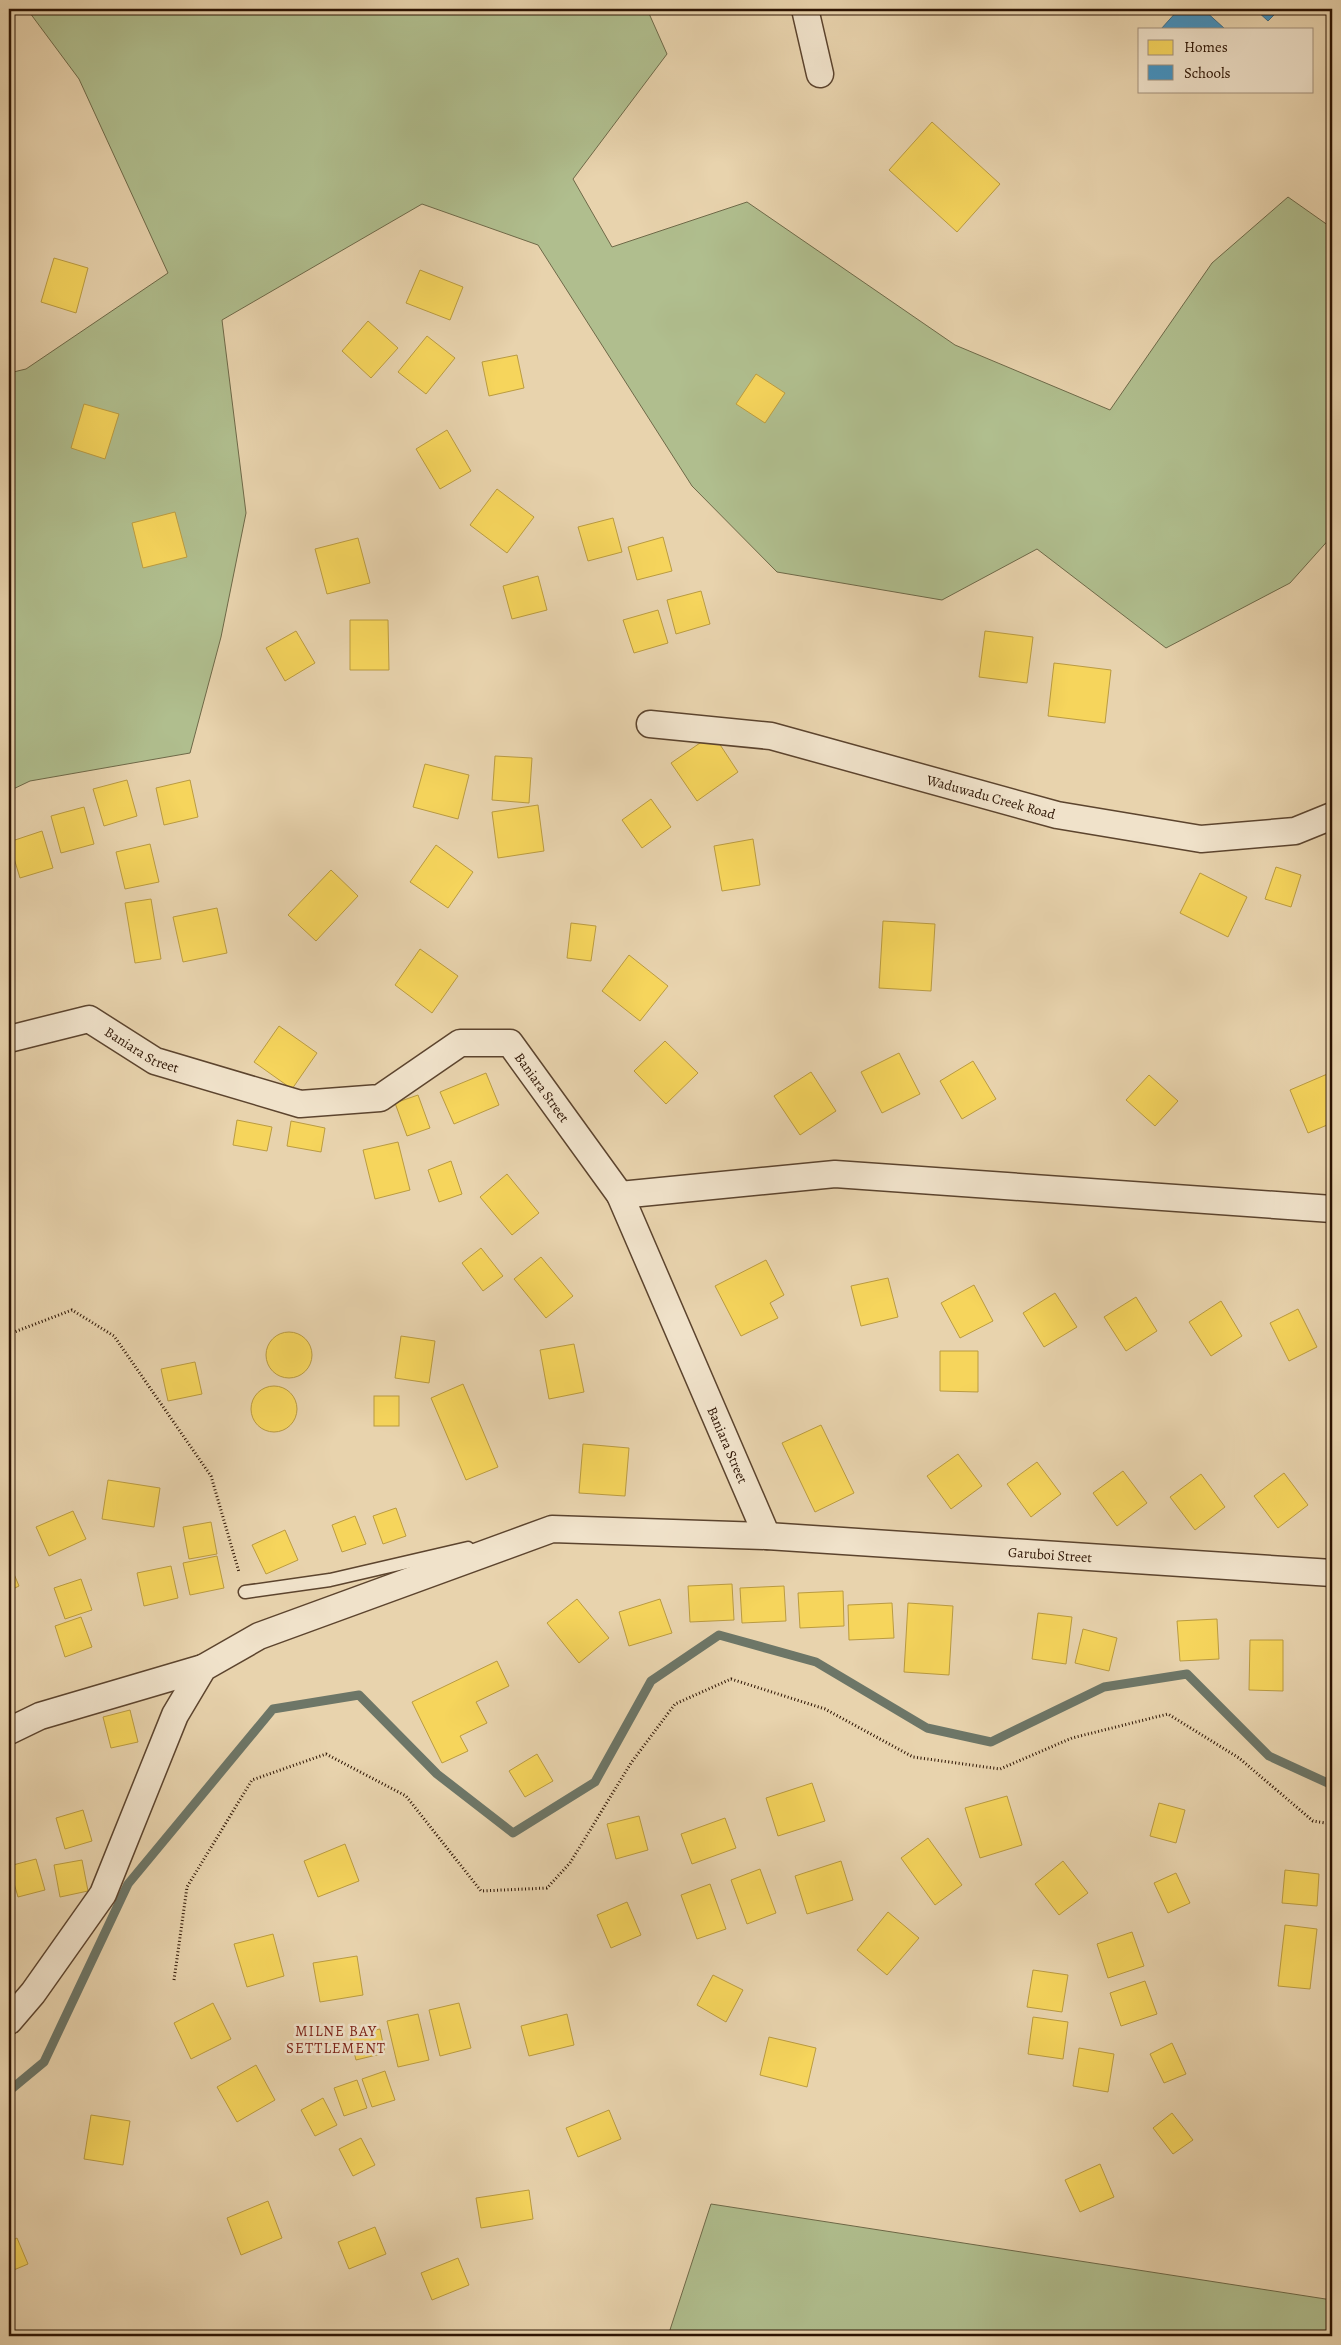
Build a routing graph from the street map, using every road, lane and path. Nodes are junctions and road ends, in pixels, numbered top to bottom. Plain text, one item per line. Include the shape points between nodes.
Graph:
1 (805, 9) edge
2 (820, 74) dead end
3 (650, 724) dead end
4 (1332, 816) edge
5 (9, 1038) edge
6 (620, 1195) junction
7 (1332, 1210) edge
8 (9, 1334) edge
9 (552, 1529) junction
10 (767, 1536) junction
11 (1332, 1573) edge
12 (245, 1592) joint
13 (203, 1668) junction
14 (9, 1731) edge
15 (1332, 1824) edge
16 (174, 1980) dead end
17 (9, 2021) edge

1 - 2 street
3 - 4 street, Waduwadu Creek Road via 771,736 1058,815 1201,839 1295,831
5 - 6 street, Baniara Street via 89,1020 155,1061 300,1104 380,1098 460,1043 510,1043
6 - 7 street via 835,1174
6 - 10 street, Baniara Street
8 - 12 path via 72,1310 114,1336 211,1476
9 - 10 street, Garuboi Street
9 - 12 lane via 330,1580
9 - 13 street via 259,1636
10 - 11 street, Garuboi Street
13 - 14 street via 40,1716
13 - 17 street via 175,1715 103,1894 33,1993
15 - 16 path via 1312,1821 1239,1758 1168,1714 1072,1738 1000,1769 913,1757 825,1709 731,1679 675,1704 631,1763 570,1863 546,1888 480,1891 406,1796 326,1754 252,1780 187,1887

